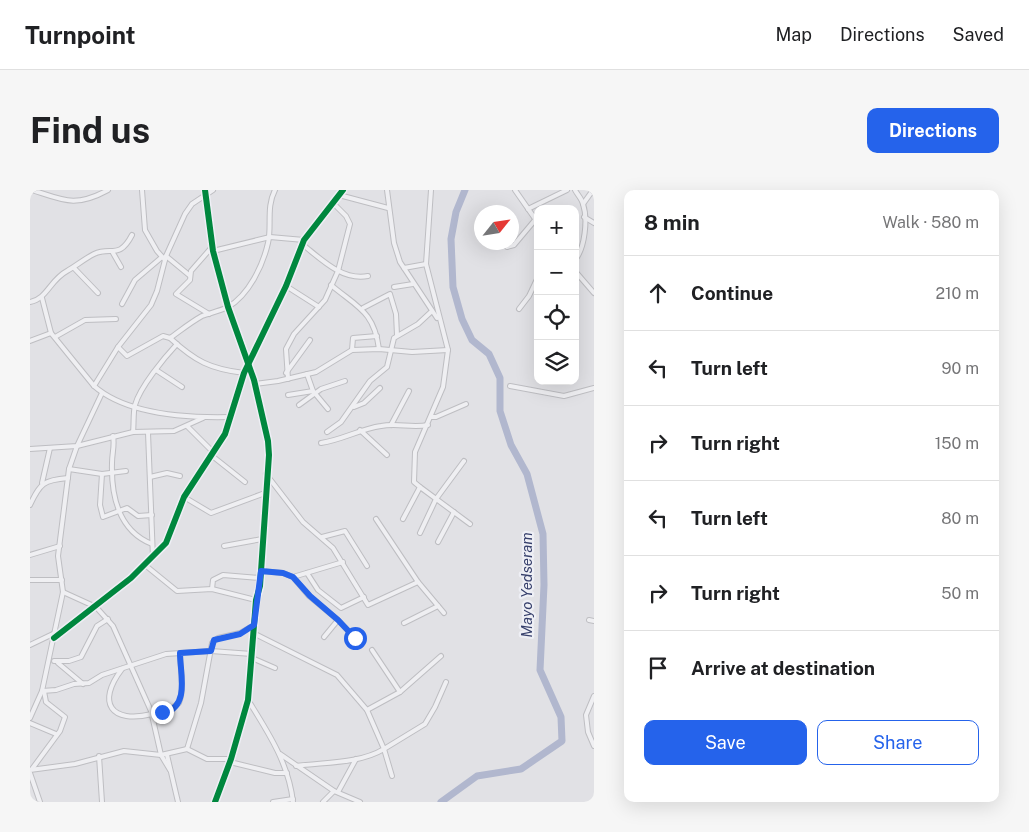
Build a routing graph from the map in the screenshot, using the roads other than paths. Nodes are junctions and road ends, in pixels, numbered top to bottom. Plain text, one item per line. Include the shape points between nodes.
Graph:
1 (32, 190) edge
2 (108, 190) edge
3 (142, 190) edge
4 (213, 190) edge
5 (275, 190) edge
6 (343, 190) edge
7 (387, 190) edge
8 (431, 190) edge
9 (515, 190) edge
10 (566, 190) edge
11 (574, 190) edge
12 (593, 190) edge
13 (205, 192) edge
14 (339, 196) junction
15 (333, 203) junction
16 (583, 204) junction
17 (388, 208) junction
18 (528, 209) junction
19 (584, 217) junction
20 (534, 218) edge
21 (594, 223) edge
22 (534, 225) edge
23 (132, 235) dead end
24 (270, 237) junction
25 (519, 240) edge
26 (303, 242) junction
27 (213, 249) junction
28 (579, 252) edge
29 (113, 253) junction
30 (164, 258) junction
31 (426, 264) junction
32 (121, 267) dead end
33 (74, 268) junction
34 (404, 268) junction
35 (338, 271) junction
36 (189, 275) junction
37 (368, 276) dead end
38 (579, 276) edge
39 (413, 284) junction
40 (331, 285) junction
41 (534, 285) edge
42 (286, 286) junction
43 (394, 287) dead end
44 (98, 293) dead end
45 (594, 293) edge
46 (42, 298) junction
47 (30, 302) edge
48 (122, 304) dead end
49 (228, 307) junction
50 (319, 307) junction
51 (363, 308) junction
52 (519, 309) dead end
53 (432, 311) junction
54 (209, 314) junction
55 (116, 319) dead end
56 (439, 322) junction
57 (50, 333) junction
58 (398, 334) junction
59 (377, 336) junction
60 (55, 337) junction
61 (170, 338) junction
62 (30, 340) edge
63 (310, 340) dead end
64 (177, 344) junction
65 (118, 347) junction
66 (379, 349) junction
67 (352, 350) junction
68 (448, 350) junction
69 (390, 351) junction
70 (248, 365) junction
71 (156, 370) junction
72 (244, 373) junction
73 (286, 373) junction
74 (307, 374) junction
75 (288, 379) junction
76 (346, 381) dead end
77 (255, 384) junction
78 (94, 386) junction
79 (510, 386) dead end
80 (182, 387) dead end
81 (380, 388) dead end
82 (594, 388) edge
83 (409, 391) dead end
84 (314, 392) junction
85 (102, 393) junction
86 (288, 395) dead end
87 (466, 404) dead end
88 (299, 405) dead end
89 (135, 406) junction
90 (354, 406) junction
91 (328, 409) dead end
92 (230, 417) junction
93 (431, 417) junction
94 (203, 418) junction
95 (391, 425) junction
96 (428, 425) junction
97 (187, 426) junction
98 (360, 430) junction
99 (133, 432) junction
100 (328, 432) dead end
101 (148, 433) junction
102 (113, 436) junction
103 (321, 443) dead end
104 (76, 446) junction
105 (50, 448) junction
106 (30, 449) edge
107 (212, 454) junction
108 (387, 455) dead end
109 (464, 460) dead end
110 (69, 469) junction
111 (126, 471) dead end
112 (112, 473) junction
113 (102, 474) junction
114 (266, 474) junction
115 (180, 476) dead end
116 (150, 477) junction
117 (68, 478) junction
118 (245, 482) dead end
119 (42, 483) junction
120 (420, 487) junction
121 (265, 492) junction
122 (184, 497) junction
123 (436, 499) junction
124 (30, 505) edge
125 (118, 512) junction
126 (454, 512) junction
127 (152, 515) junction
128 (376, 519) dead end
129 (403, 519) dead end
130 (470, 524) dead end
131 (420, 533) dead end
132 (322, 537) junction
133 (262, 539) junction
134 (438, 542) dead end
135 (152, 544) junction
136 (60, 546) junction
137 (224, 546) dead end
138 (30, 555) edge
139 (153, 558) junction
140 (343, 562) junction
141 (145, 565) junction
142 (367, 566) dead end
143 (261, 571) junction
144 (307, 573) junction
145 (293, 577) junction
146 (260, 578) junction
147 (30, 580) edge
148 (62, 580) junction
149 (418, 582) junction
150 (212, 589) junction
151 (63, 592) junction
152 (364, 598) junction
153 (256, 600) junction
154 (438, 606) junction
155 (96, 607) junction
156 (444, 613) dead end
157 (108, 619) junction
158 (338, 620) junction
159 (404, 623) dead end
160 (254, 625) junction
161 (253, 633) junction
162 (55, 635) junction
163 (324, 637) dead end
164 (355, 638) dead end
165 (30, 645) edge
166 (372, 650) dead end
167 (211, 651) junction
168 (180, 653) junction
169 (252, 656) junction
170 (441, 656) dead end
171 (49, 660) junction
172 (54, 661) junction
173 (129, 664) junction
174 (123, 667) junction
175 (275, 668) dead end
176 (446, 682) dead end
177 (83, 684) junction
178 (43, 691) junction
179 (400, 692) junction
180 (594, 696) edge
181 (248, 700) junction
182 (367, 710) junction
183 (151, 712) junction
184 (30, 718) edge
185 (30, 723) edge
186 (56, 734) junction
187 (594, 746) edge
188 (187, 749) junction
189 (384, 749) junction
190 (279, 752) junction
191 (161, 755) junction
192 (167, 755) junction
193 (99, 756) junction
194 (356, 758) junction
195 (231, 760) junction
196 (296, 766) junction
197 (170, 770) junction
198 (30, 771) edge
199 (287, 773) junction
200 (392, 776) dead end
201 (336, 792) junction
202 (293, 801) edge
203 (40, 802) edge
204 (102, 802) edge
205 (178, 802) edge
206 (215, 802) edge
207 (273, 802) edge
208 (323, 802) edge
209 (360, 802) edge

1 - 2 street via 52,198 73,201
3 - 30 street via 145,230
4 - 13 street
5 - 24 street via 271,196 268,221
6 - 14 street
7 - 17 street
8 - 31 street
9 - 18 street
10 - 18 street
11 - 16 street
12 - 16 street
13 - 27 street
13 - 30 street via 184,214
14 - 15 street
14 - 17 street
15 - 26 street
15 - 35 street via 350,224
16 - 19 street
17 - 34 street via 394,243
18 - 20 street
19 - 21 street
19 - 28 street
22 - 25 street
23 - 29 street via 123,247
24 - 26 street
24 - 27 street
24 - 49 street via 255,276
26 - 35 street
26 - 42 street
27 - 36 street
27 - 49 street
29 - 32 street
29 - 33 street via 94,254
30 - 36 street
30 - 48 street via 135,280
30 - 65 street via 151,305
31 - 34 street
31 - 56 street
33 - 44 street
33 - 46 street via 55,278
34 - 39 street
35 - 37 street
35 - 40 street
36 - 54 street via 190,280 177,295
38 - 45 street
39 - 43 street
39 - 53 street
40 - 50 street
40 - 51 street
41 - 52 street
42 - 50 street
42 - 70 street
46 - 47 street
46 - 57 street
49 - 54 street
49 - 70 street
50 - 73 street via 294,334 286,348
51 - 58 street via 390,294
51 - 59 street
53 - 56 street
53 - 58 street via 407,331
54 - 61 street
55 - 60 street via 85,320
56 - 68 street
57 - 60 street
57 - 62 street
58 - 69 street
59 - 66 street
59 - 67 street via 354,338
60 - 78 street
61 - 64 street
61 - 65 street via 163,336 128,356
63 - 73 street
64 - 71 street
64 - 72 street via 197,361 220,370
65 - 78 street
66 - 67 street
66 - 69 street
67 - 74 street
68 - 69 street
68 - 93 street via 443,387
69 - 90 street via 387,367 370,381
70 - 72 street
70 - 77 street
71 - 80 street
71 - 89 street
72 - 92 street
73 - 75 street
74 - 75 street
74 - 84 street
75 - 77 street
76 - 84 street
77 - 114 street via 268,441
78 - 85 street
79 - 82 street via 564,396
81 - 90 street via 364,403
83 - 95 street
84 - 86 street
84 - 88 street
84 - 91 street
85 - 89 street
85 - 104 street
87 - 93 street via 436,418
89 - 94 street
89 - 99 street
90 - 100 street
92 - 94 street
92 - 107 street via 225,434
93 - 96 street
94 - 97 street
95 - 96 street
95 - 98 street
96 - 120 street via 415,452 413,477
97 - 101 street via 174,431
97 - 107 street
98 - 103 street via 335,441
98 - 108 street
99 - 101 street
99 - 102 street
101 - 116 street
102 - 104 street
102 - 112 street
104 - 105 street
104 - 110 street
105 - 106 street
105 - 119 street
107 - 118 street
107 - 122 street
109 - 123 street
110 - 113 street
110 - 117 street
111 - 112 street
112 - 113 street
112 - 125 street
113 - 125 street via 102,516
114 - 121 street
114 - 132 street via 303,522
115 - 116 street via 167,473
116 - 127 street
117 - 119 street
117 - 136 street
119 - 124 street
120 - 123 street
120 - 129 street
121 - 122 street via 212,513
121 - 133 street
122 - 139 street via 166,543
123 - 126 street
123 - 131 street
125 - 127 street via 127,508 138,516
125 - 135 street via 135,534
126 - 130 street
126 - 134 street
127 - 135 street
128 - 149 street
132 - 140 street
132 - 142 street via 345,531
133 - 137 street
133 - 143 street
135 - 139 street
136 - 138 street
136 - 148 street
139 - 141 street
140 - 144 street
140 - 152 street
141 - 150 street via 178,591
141 - 155 street
143 - 145 street
143 - 146 street
144 - 145 street
144 - 152 street via 318,590 341,608
145 - 158 street
146 - 150 street via 219,576 213,580
146 - 153 street
147 - 148 street
148 - 151 street
149 - 152 street via 368,605
149 - 154 street
150 - 153 street
151 - 155 street
151 - 162 street
153 - 160 street
154 - 156 street
154 - 159 street
155 - 157 street
155 - 162 street
157 - 172 street via 97,626 80,657
157 - 173 street
158 - 163 street
158 - 164 street
160 - 161 street
160 - 167 street via 240,634 214,640
161 - 169 street
161 - 182 street via 337,675
162 - 165 street
162 - 171 street
166 - 179 street
167 - 168 street
167 - 169 street
167 - 188 street via 201,703
168 - 173 street
168 - 183 street via 182,682 179,703 165,713
169 - 175 street
169 - 181 street
170 - 179 street
171 - 172 street
171 - 178 street
172 - 177 street
173 - 174 street
173 - 183 street
174 - 177 street
174 - 183 street via 108,693 110,706 114,712 125,716
176 - 189 street via 424,724
177 - 178 street
178 - 184 street
178 - 186 street via 46,702 65,717
179 - 182 street
180 - 187 street via 586,715
181 - 190 street
181 - 195 street
182 - 189 street
183 - 191 street
185 - 186 street
186 - 198 street
188 - 192 street
188 - 195 street via 207,759
189 - 194 street via 374,755
189 - 200 street
190 - 196 street
190 - 199 street
191 - 192 street
191 - 193 street via 124,752
191 - 197 street
192 - 197 street
193 - 198 street via 76,764
193 - 204 street
194 - 196 street
194 - 201 street
195 - 199 street via 274,773
195 - 206 street
196 - 201 street
197 - 205 street
198 - 203 street
199 - 202 street
201 - 208 street
201 - 209 street
202 - 207 street

